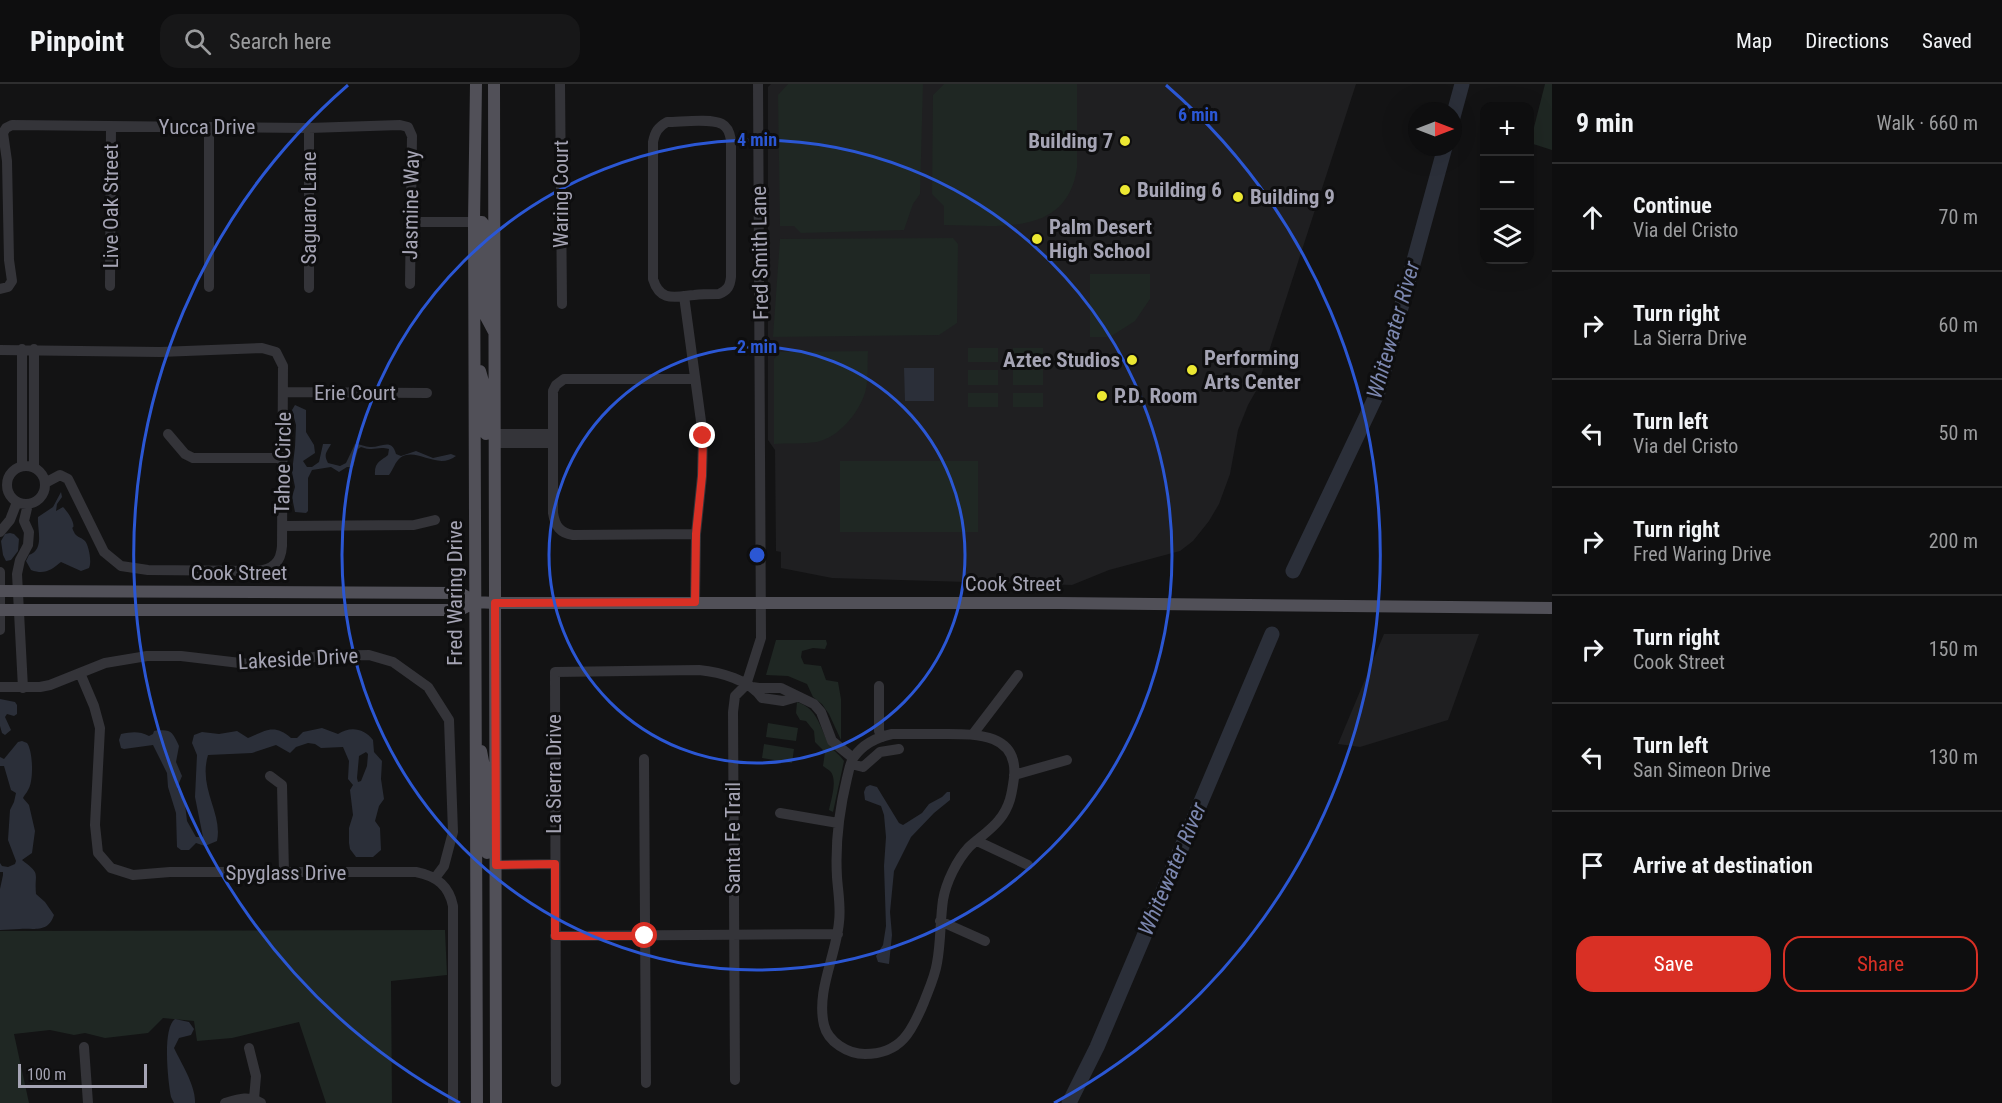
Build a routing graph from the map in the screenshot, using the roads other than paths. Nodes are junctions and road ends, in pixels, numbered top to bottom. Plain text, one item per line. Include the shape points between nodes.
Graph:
1 (476, 84) edge
2 (494, 84) edge
3 (560, 84) edge
4 (758, 84) edge
5 (111, 127) junction
6 (209, 127) junction
7 (408, 127) joint
8 (309, 128) junction
9 (410, 222) junction
10 (474, 222) junction
11 (410, 284) dead end
12 (110, 286) dead end
13 (209, 287) dead end
14 (4, 288) edge
15 (309, 288) dead end
16 (684, 296) junction
17 (562, 304) dead end
18 (495, 333) junction
19 (0, 350) edge
20 (28, 350) junction
21 (475, 356) junction
22 (695, 379) junction
23 (283, 392) junction
24 (428, 393) dead end
25 (168, 434) dead end
26 (494, 438) junction
27 (552, 438) junction
28 (282, 458) junction
29 (22, 466) junction
30 (34, 467) junction
31 (4, 481) edge
32 (45, 483) junction
33 (23, 503) junction
34 (435, 520) dead end
35 (282, 526) junction
36 (0, 532) edge
37 (696, 534) junction
38 (0, 572) edge
39 (0, 591) edge
40 (17, 591) junction
41 (475, 602) junction
42 (695, 602) junction
43 (495, 603) junction
44 (762, 603) junction
45 (1552, 608) edge
46 (18, 609) junction
47 (0, 610) edge
48 (0, 630) edge
49 (80, 672) junction
50 (1018, 675) dead end
51 (746, 685) junction
52 (879, 686) dead end
53 (0, 687) edge
54 (23, 688) junction
55 (792, 698) junction
56 (475, 726) junction
57 (973, 734) junction
58 (882, 737) junction
59 (899, 749) dead end
60 (644, 759) dead end
61 (1068, 760) dead end
62 (852, 761) junction
63 (1014, 775) junction
64 (270, 776) dead end
65 (780, 813) dead end
66 (838, 823) junction
67 (977, 841) junction
68 (555, 864) junction
69 (496, 865) junction
70 (1028, 865) dead end
71 (284, 873) junction
72 (435, 878) junction
73 (940, 921) junction
74 (838, 934) junction
75 (733, 935) junction
76 (555, 936) junction
77 (645, 936) junction
78 (985, 941) dead end
79 (84, 1047) dead end
80 (249, 1048) dead end
81 (735, 1080) dead end
82 (556, 1082) dead end
83 (646, 1083) dead end
84 (257, 1101) edge
85 (88, 1103) edge
86 (225, 1103) edge
87 (453, 1103) edge
88 (477, 1103) edge
89 (496, 1103) edge

1 - 10 main road, Fred Waring Drive
2 - 18 main road, Fred Waring Drive
3 - 17 street, Waring Court
4 - 44 street, Fred Smith Lane
5 - 6 street, Yucca Drive
5 - 12 street, Live Oak Street
5 - 14 street, Yucca Drive via 6,128 3,133 12,281
6 - 8 street, Yucca Drive
6 - 13 street
7 - 8 street, Yucca Drive
7 - 9 street, Jasmine Way via 412,136
8 - 15 street, Saguaro Lane
9 - 10 street
9 - 11 street, Jasmine Way
10 - 18 main road via 485,226 486,317
10 - 21 main road, Fred Waring Drive
16 - 16 street via 719,294 730,286 731,140 724,124 715,122 667,122 655,132 653,142 653,279 663,295
16 - 22 street
18 - 26 main road, Fred Waring Drive
19 - 20 street, Tahoe Circle
20 - 23 street, Tahoe Circle via 160,352 268,348 282,360
20 - 29 street
20 - 30 street
21 - 26 main road via 484,386 486,435 490,442
21 - 41 main road, Fred Waring Drive
22 - 27 street via 564,379 553,391
22 - 37 street via 703,436
23 - 24 street, Erie Court
23 - 28 street, Tahoe Circle
25 - 28 street via 193,458
26 - 27 street
26 - 43 main road, Fred Waring Drive
27 - 37 street via 553,513 560,531 573,535
28 - 35 street, Tahoe Circle
29 - 30 street
29 - 31 street
30 - 32 street
31 - 33 street via 8,493
32 - 33 street via 41,497
32 - 35 street, Tahoe Circle via 60,475 68,478 104,552 121,566 148,570 264,570 280,559
33 - 36 street
33 - 40 street via 29,531 17,574
34 - 35 street via 414,525
37 - 42 street
38 - 39 street
39 - 40 main road, Cook Street
39 - 47 street
40 - 41 main road, Cook Street via 460,593
40 - 46 street
41 - 43 main road, Cook Street
41 - 46 main road, Cook Street via 460,610
41 - 56 main road, Fred Waring Drive
42 - 43 main road, Cook Street
42 - 44 main road, Cook Street
43 - 69 main road, Fred Waring Drive
44 - 45 main road, Cook Street
44 - 51 street, Santa Fe Trail via 761,638
46 - 47 main road, Cook Street
46 - 54 street
47 - 48 street
49 - 54 street, Lakeside Drive via 50,685
49 - 71 street, Spyglass Drive via 98,716 95,825 98,853 111,868 133,875
49 - 72 street, Lakeside Drive via 147,656 270,665 320,656 369,655 393,662 428,687 449,720 453,832 444,866
50 - 57 street
51 - 55 street via 780,688
51 - 55 street via 762,698
51 - 68 street, La Sierra Drive via 699,670 555,672
51 - 75 street, Santa Fe Trail via 735,696 733,712
52 - 58 street
53 - 54 street, Lakeside Drive
55 - 62 street via 814,704 832,741
56 - 69 main road via 487,782 487,857
56 - 88 main road, Fred Waring Drive
57 - 58 street
57 - 63 street via 990,736 1003,744 1012,757
58 - 62 street via 862,747
59 - 62 street via 880,752 863,767
60 - 77 street
61 - 63 street
62 - 66 street
63 - 67 street via 1012,796 1005,812
64 - 71 street via 282,785
65 - 66 street
66 - 74 street
67 - 70 street
67 - 73 street via 953,871 944,893
68 - 69 street
68 - 76 street, La Sierra Drive
69 - 89 main road, Fred Waring Drive
71 - 72 street, Spyglass Drive via 416,872
72 - 87 street via 446,886 453,906
73 - 74 street via 937,964 914,1027 906,1038 881,1053 851,1053 838,1045 824,1026 824,993
73 - 78 street
74 - 75 street
75 - 77 street
75 - 81 street, Santa Fe Trail
76 - 77 street
76 - 82 street, La Sierra Drive
77 - 83 street
79 - 85 street
80 - 84 street
84 - 86 street via 246,1098

